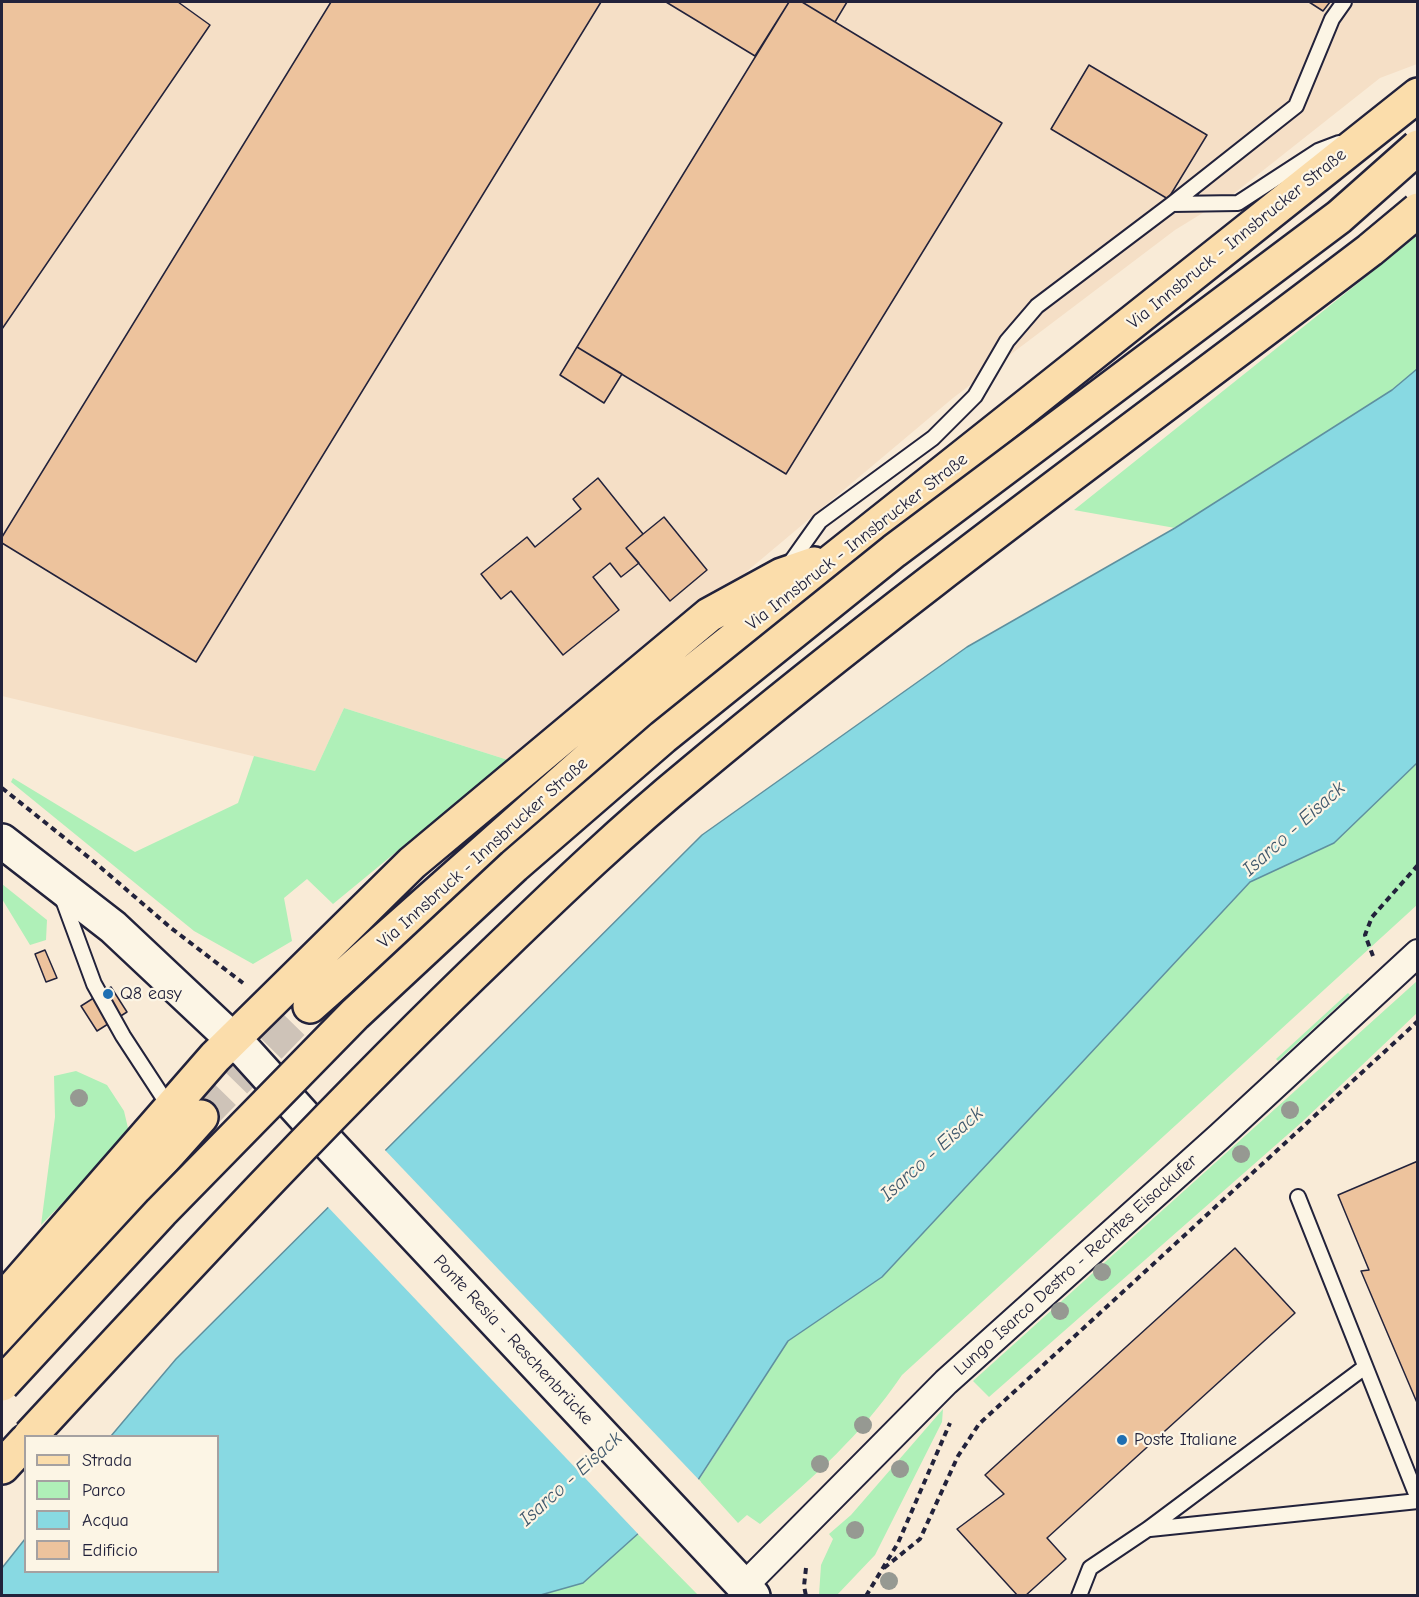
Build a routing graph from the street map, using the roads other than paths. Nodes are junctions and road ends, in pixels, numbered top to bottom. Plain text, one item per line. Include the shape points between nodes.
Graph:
1 (1344, 2) edge
2 (1418, 95) edge
3 (1374, 130) junction
4 (1418, 147) edge
5 (1172, 204) junction
6 (1418, 210) edge
7 (844, 554) junction
8 (782, 575) junction
9 (2, 841) edge
10 (56, 882) junction
11 (1418, 954) edge
12 (310, 1006) tunnel mouth
13 (232, 1039) junction
14 (170, 1108) junction
15 (201, 1117) tunnel mouth
16 (1298, 1197) dead end
17 (2, 1301) edge
18 (2, 1340) edge
19 (1365, 1367) junction
20 (2, 1384) edge
21 (32, 1435) edge
22 (24, 1443) edge
23 (2, 1467) edge
24 (1418, 1500) edge
25 (1148, 1529) junction
26 (749, 1591) edge
27 (1079, 1596) edge

1 - 5 lane via 1332,19 1296,105
2 - 3 main road, Via Innsbruck - Innsbrucker Straße
3 - 5 lane via 1318,151 1238,203
3 - 7 main road, Via Innsbruck - Innsbrucker Straße
4 - 20 main road, bridge via 1339,217 894,550 663,737 514,866 355,1014 161,1212
5 - 8 lane via 1037,306 1007,341 975,396 933,438 820,521
6 - 21 main road, bridge via 690,774 551,899 387,1056
7 - 8 main road
7 - 12 main road, Via Innsbruck - Innsbrucker Straße via 632,720
8 - 13 main road via 709,615 412,863
9 - 10 main road, Ponte Resia - Reschenbrücke
10 - 13 main road, Ponte Resia - Reschenbrücke via 113,927
10 - 14 lane via 94,984
11 - 26 street, Lungo Isarco Destro - Rechtes Eisackufer via 946,1382
13 - 14 main road
13 - 26 main road, Ponte Resia - Reschenbrücke
14 - 17 main road
15 - 18 main road
16 - 19 lane
19 - 24 lane
19 - 25 lane
22 - 23 main road
24 - 25 lane
25 - 27 lane via 1090,1568

